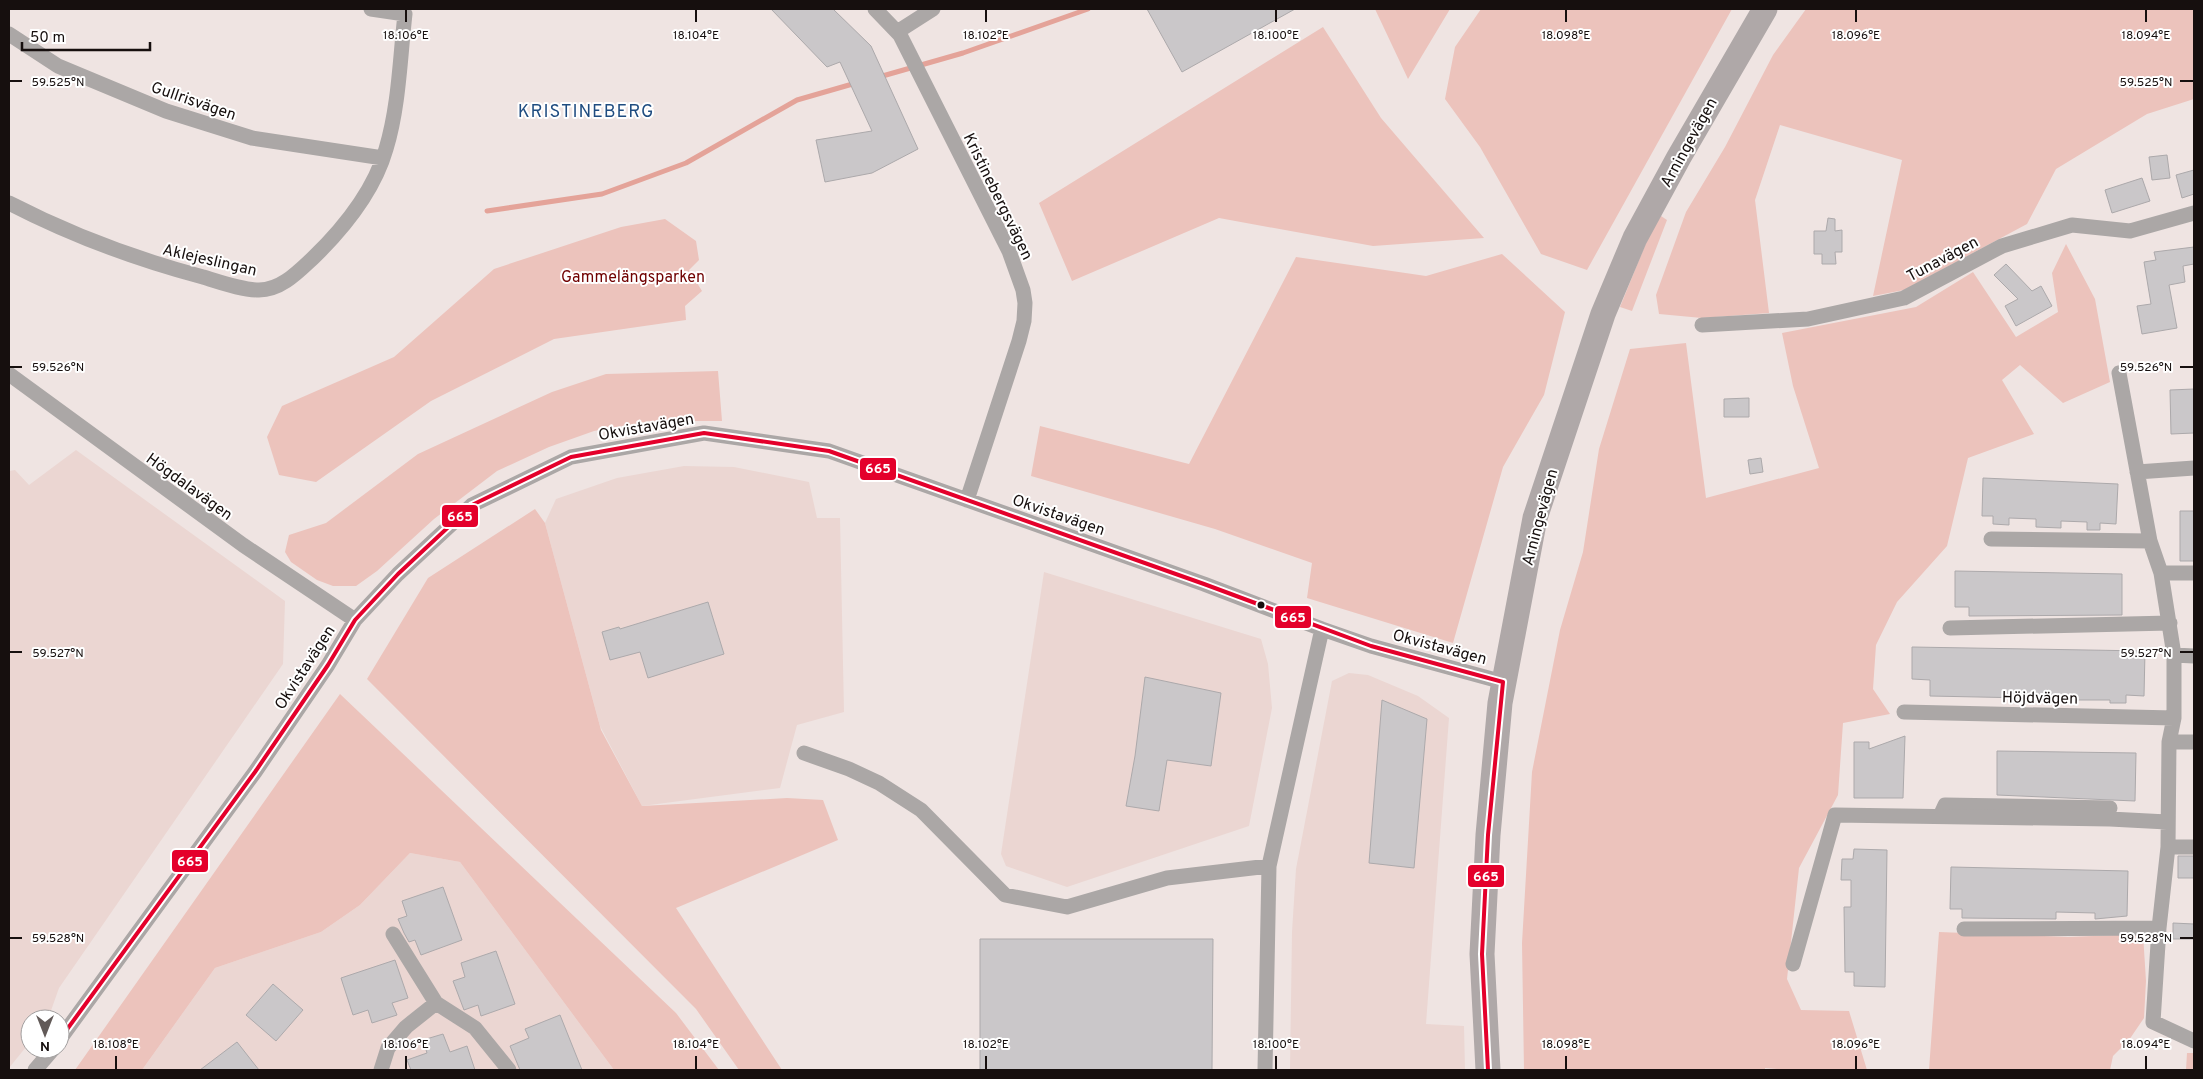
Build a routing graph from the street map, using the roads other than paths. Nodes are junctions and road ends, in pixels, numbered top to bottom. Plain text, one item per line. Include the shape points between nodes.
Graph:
1 (371, 9) edge
2 (875, 9) edge
3 (933, 9) edge
4 (1765, 9) edge
5 (897, 32) junction
6 (9, 34) edge
7 (383, 158) junction
8 (9, 203) edge
9 (2194, 213) edge
10 (1702, 326) dead end
11 (2119, 373) dead end
12 (9, 374) edge
13 (2194, 468) edge
14 (2137, 472) junction
15 (967, 500) junction
16 (1991, 539) dead end
17 (2150, 541) junction
18 (2161, 573) junction
19 (2194, 573) edge
20 (355, 620) junction
21 (2170, 623) junction
22 (1950, 628) dead end
23 (1322, 629) junction
24 (2174, 656) junction
25 (2194, 656) edge
26 (1503, 682) junction
27 (1904, 712) dead end
28 (2174, 718) junction
29 (2169, 742) junction
30 (2194, 742) edge
31 (804, 753) dead end
32 (2110, 808) dead end
33 (1940, 816) junction
34 (2167, 822) junction
35 (2168, 847) junction
36 (2194, 847) edge
37 (1269, 866) junction
38 (2159, 928) junction
39 (1964, 929) dead end
40 (393, 934) dead end
41 (1793, 964) dead end
42 (436, 1003) junction
43 (70, 1025) edge
44 (2194, 1041) edge
45 (45, 1059) edge
46 (36, 1070) edge
47 (381, 1070) edge
48 (508, 1070) edge
49 (1265, 1070) edge
50 (1488, 1070) edge

1 - 7 street, Aklejeslingan via 405,14 392,126
2 - 5 street, Kristinebergsvägen
3 - 5 street
4 - 26 main road, Arningevägen via 1648,213 1603,314 1535,518
5 - 15 street, Kristinebergsvägen via 1009,251 1025,303 1019,341
6 - 7 street, Gullrisvägen via 58,66 166,111 252,138
7 - 8 street, Aklejeslingan via 373,182 332,240 280,285 259,290 150,263 59,228
9 - 10 street, Tunavägen via 2130,231 2072,225 2002,246 1904,298 1808,319
11 - 14 street
12 - 20 street, Högdalavägen via 243,545
13 - 14 street
14 - 17 street
15 - 20 street, Okvistavägen via 829,451 704,433 571,457 472,505 398,574
15 - 23 street, Okvistavägen
16 - 17 street
17 - 18 street
18 - 19 street
18 - 21 street
20 - 43 street, Okvistavägen via 255,772
21 - 22 street
21 - 24 street
23 - 26 street, Okvistavägen via 1371,646
23 - 37 street
24 - 25 street
24 - 28 street
26 - 50 main road, Arningevägen via 1488,835 1482,954
27 - 28 street, Höjdvägen
28 - 29 street
29 - 30 street
29 - 34 street
31 - 37 street via 879,783 921,810 1005,895 1067,907 1167,878
32 - 33 street via 1945,805
33 - 34 street
33 - 41 street via 1835,815
34 - 35 street
35 - 36 street
35 - 38 street
37 - 49 street
38 - 39 street
38 - 44 street via 2153,1022
40 - 42 street
42 - 47 street via 406,1027 388,1048
42 - 48 street via 476,1028
45 - 46 street

